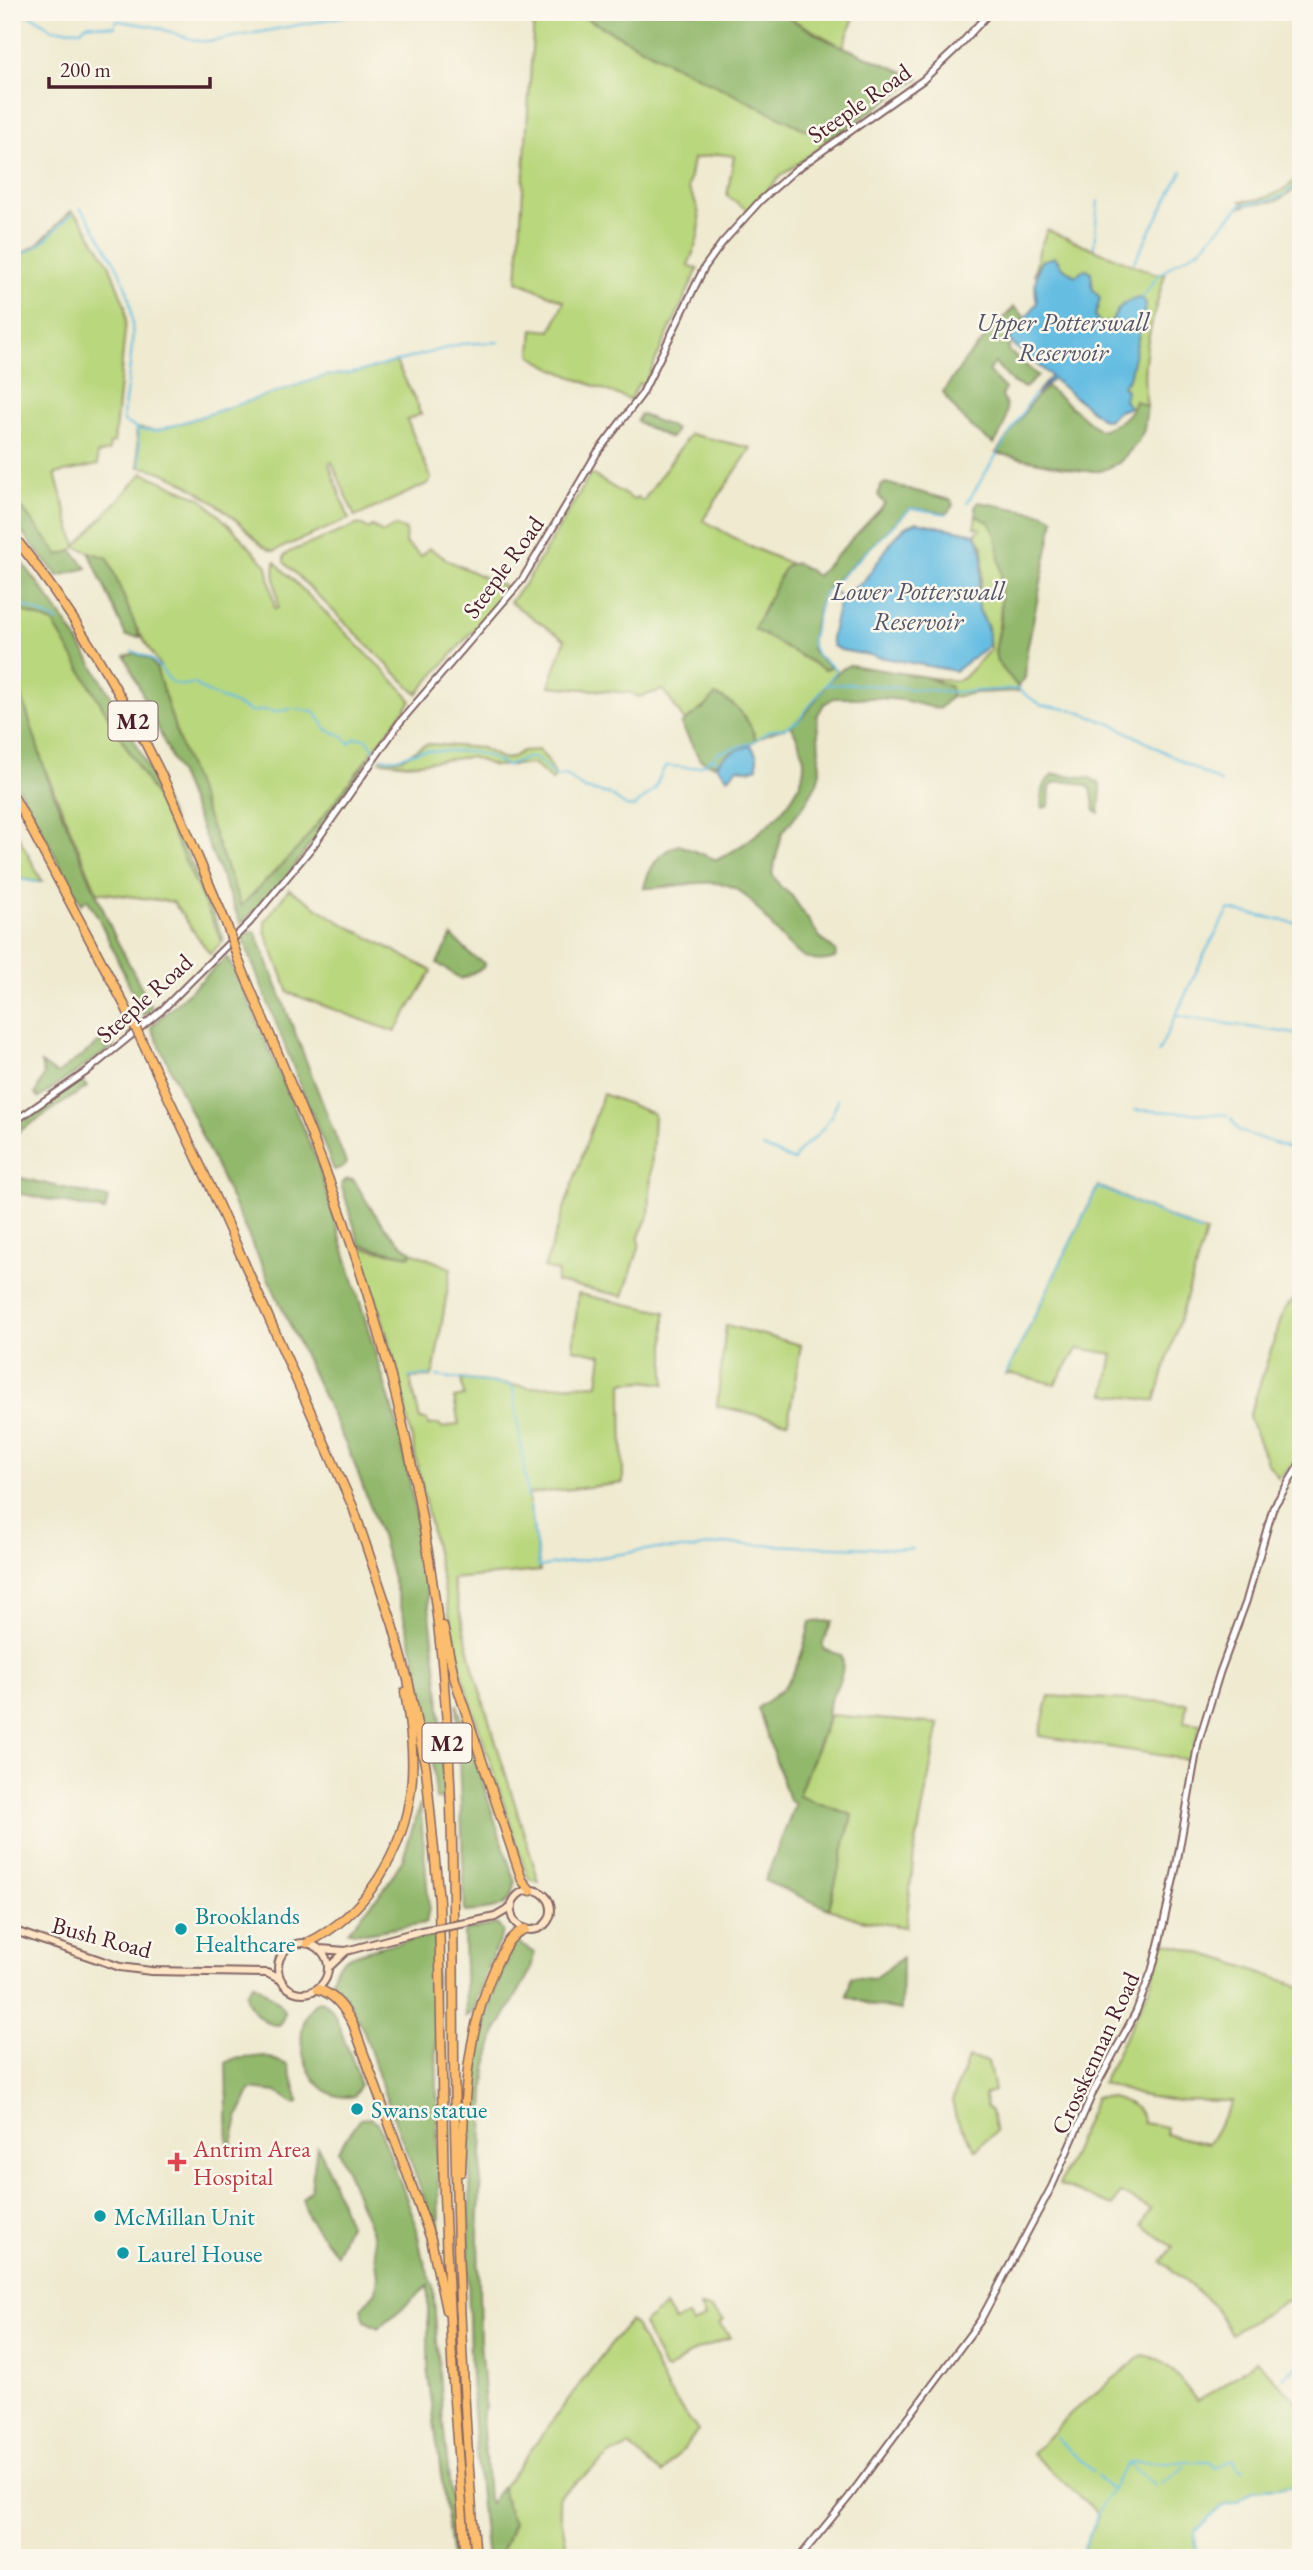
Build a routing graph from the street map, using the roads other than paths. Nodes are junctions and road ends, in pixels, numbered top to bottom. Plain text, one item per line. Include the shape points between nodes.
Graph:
1 (990, 12) edge
2 (12, 534) edge
3 (12, 793) edge
4 (12, 1123) edge
5 (1301, 1462) edge
6 (431, 1572) junction
7 (393, 1625) junction
8 (531, 1891) junction
9 (512, 1907) junction
10 (495, 1917) junction
11 (516, 1922) junction
12 (525, 1929) junction
13 (12, 1930) edge
14 (307, 1943) junction
15 (320, 1949) junction
16 (346, 1951) junction
17 (278, 1965) junction
18 (328, 1968) junction
19 (267, 1973) junction
20 (281, 1980) junction
21 (318, 1989) junction
22 (457, 2226) junction
23 (451, 2329) junction
24 (466, 2558) edge
25 (476, 2558) edge
26 (799, 2558) edge

1 - 4 street, Steeple Road via 923,80 794,171 722,243 704,268 642,394 597,453 522,580 400,722 299,864 250,922 161,1011 86,1072
2 - 6 highway, M2, bridge via 127,709 226,923 364,1282 402,1419
3 - 7 highway, M2, bridge via 125,1006 210,1186 343,1483
5 - 26 street, Crosskennan Road via 1273,1508 1198,1743 1153,1970 1136,2012 980,2321
6 - 8 highway via 455,1680 522,1880
6 - 22 highway, M2 via 450,1774
7 - 14 highway via 412,1759 404,1824 367,1895 323,1935
7 - 23 highway, M2 via 426,1769 435,1851
8 - 9 main road via 519,1895
8 - 12 main road via 548,1899 551,1915 538,1929
9 - 10 main road
9 - 11 main road
10 - 11 main road
10 - 16 main road, bridge
11 - 12 main road
12 - 22 highway via 506,1944 472,2038
13 - 19 main road, Bush Road via 120,1967
14 - 15 main road
14 - 17 main road via 290,1946
15 - 16 main road
15 - 18 main road
16 - 18 main road
17 - 19 main road
17 - 20 main road
18 - 21 main road
19 - 20 main road, Bush Road
20 - 21 main road via 300,1993
21 - 23 highway via 341,2003 353,2024 431,2239
22 - 25 highway, M2
23 - 24 highway, M2

